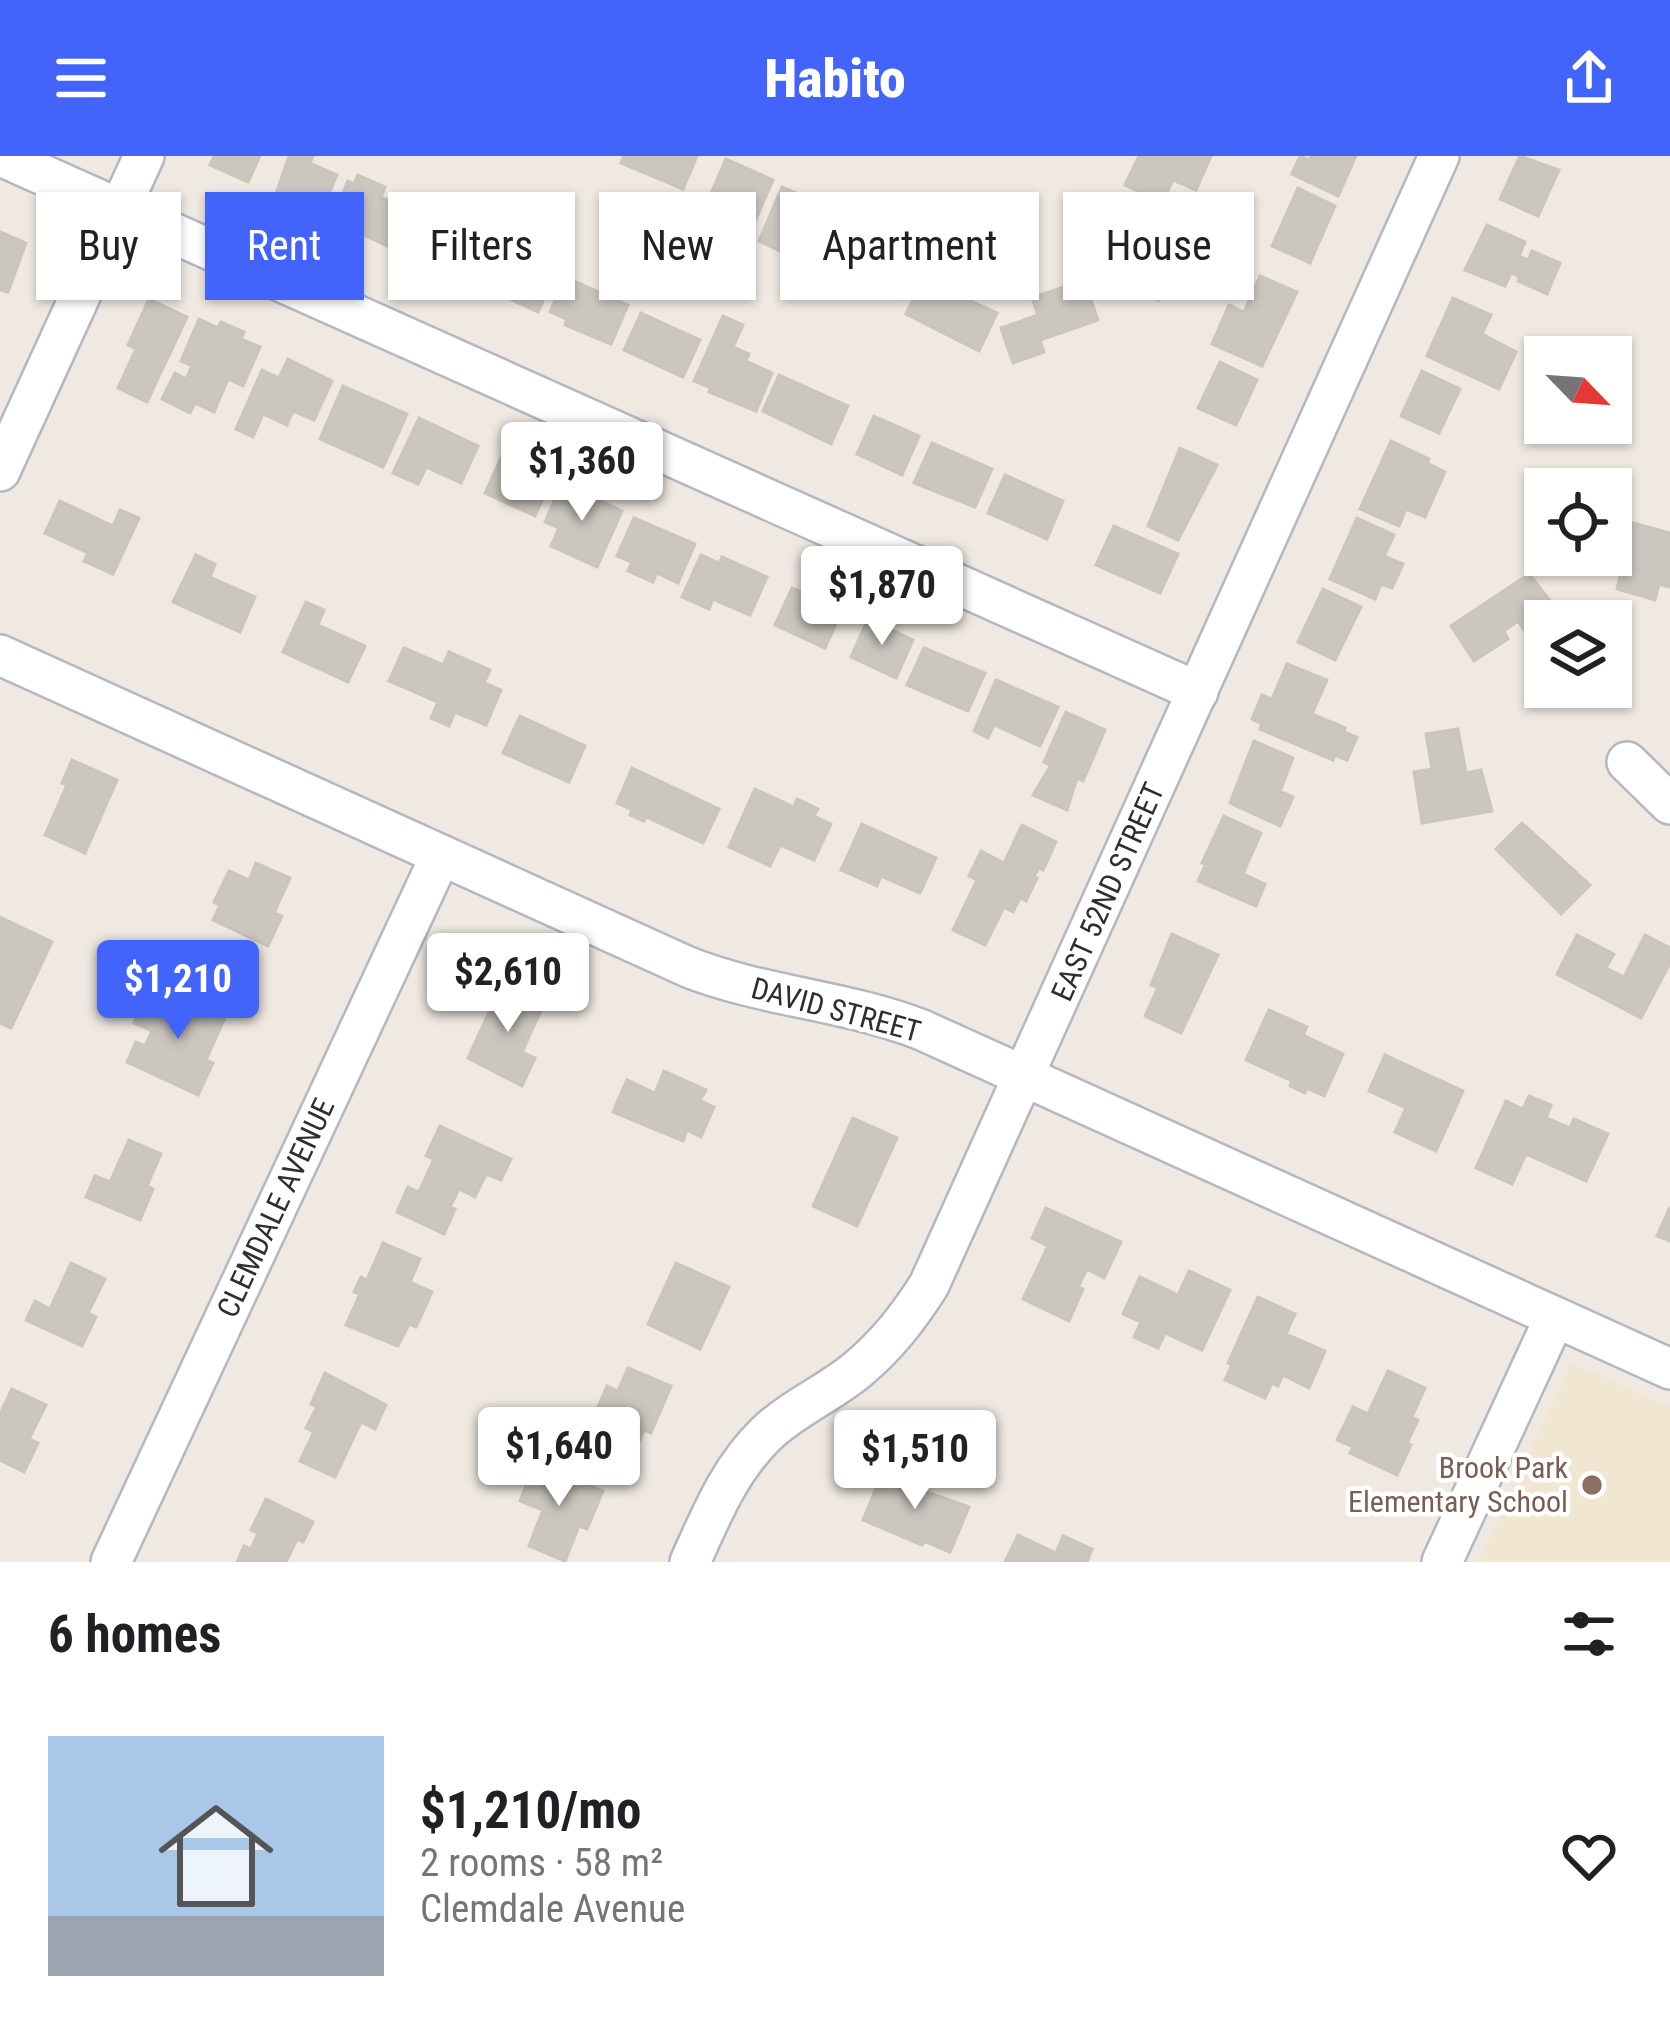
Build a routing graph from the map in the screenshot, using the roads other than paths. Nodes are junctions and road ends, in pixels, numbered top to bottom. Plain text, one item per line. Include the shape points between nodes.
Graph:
1 (1, 156) edge
2 (144, 156) edge
3 (1439, 156) edge
4 (80, 192) edge
5 (128, 192) edge
6 (181, 237) edge
7 (79, 300) edge
8 (0, 471) edge
9 (0, 655) edge
10 (1198, 692) junction
11 (1627, 762) dead end
12 (1670, 804) edge
13 (441, 855) junction
14 (1024, 1076) junction
15 (1555, 1317) junction
16 (1670, 1369) edge
17 (111, 1562) edge
18 (690, 1562) edge
19 (1442, 1562) edge

1 - 4 street
2 - 5 street
3 - 10 street, EAST 52ND STREET
6 - 10 street
7 - 8 street
9 - 13 street, DAVID STREET
10 - 14 street, EAST 52ND STREET
11 - 12 street
13 - 14 street, DAVID STREET via 711,976 881,1016
13 - 17 street, CLEMDALE AVENUE
14 - 15 street, DAVID STREET
14 - 18 street, EAST 52ND STREET via 914,1311 854,1373 790,1412 747,1454
15 - 16 street, DAVID STREET
15 - 19 street

